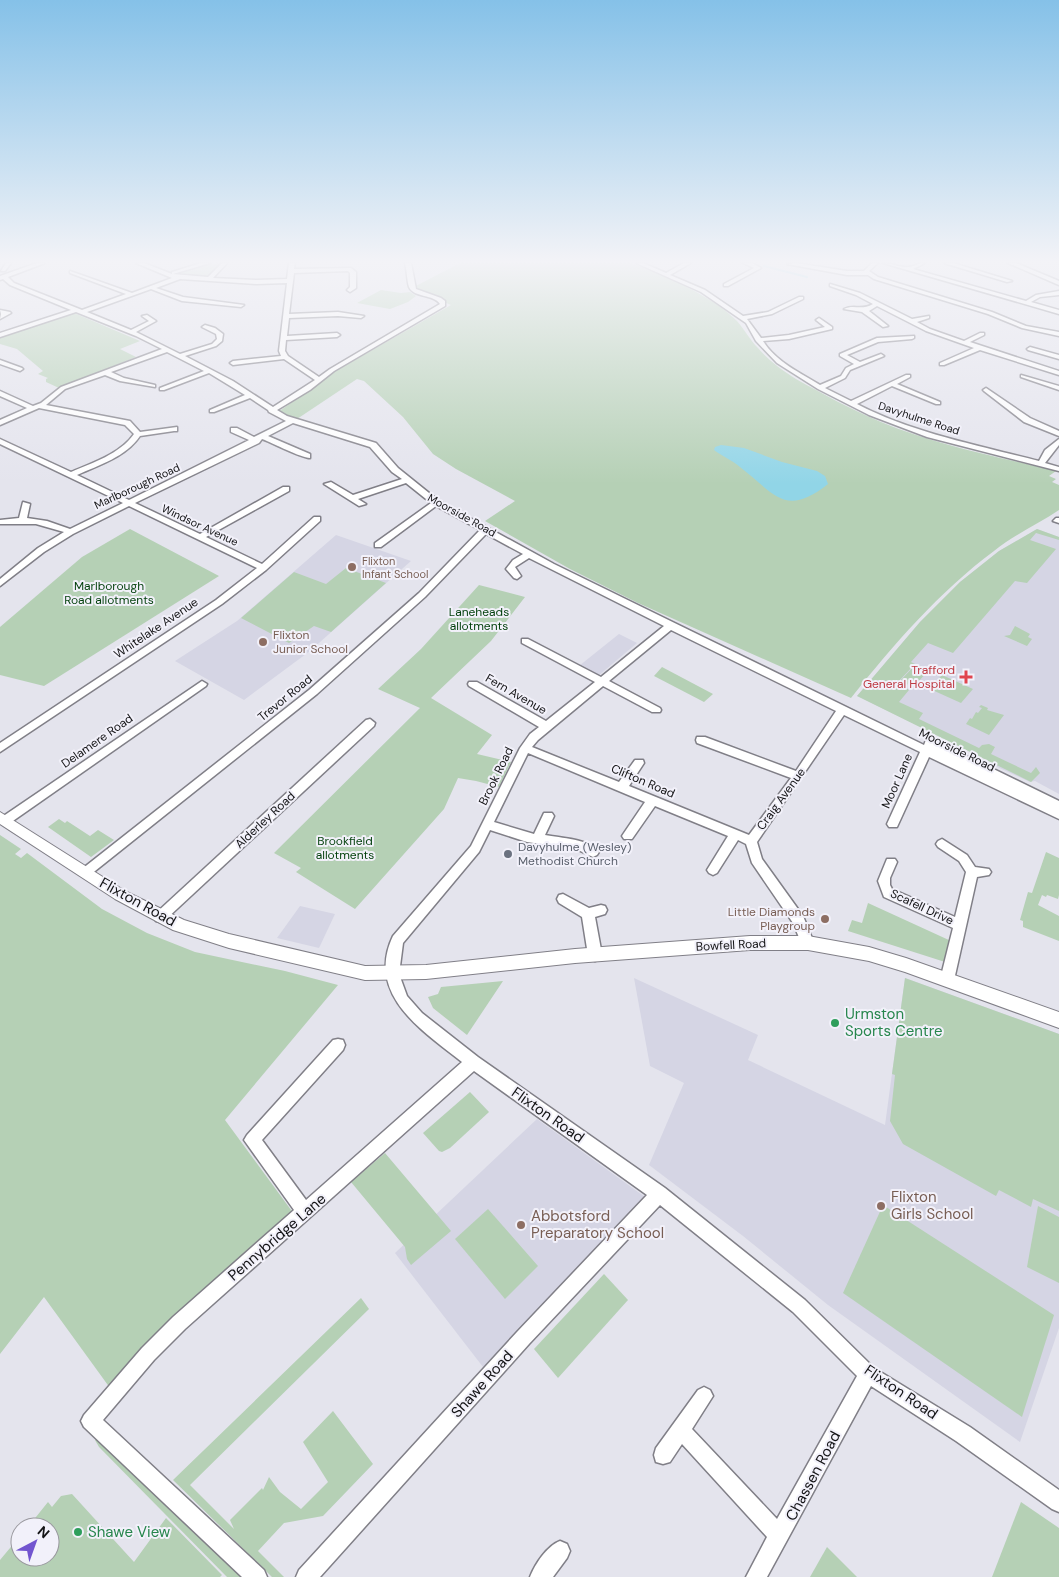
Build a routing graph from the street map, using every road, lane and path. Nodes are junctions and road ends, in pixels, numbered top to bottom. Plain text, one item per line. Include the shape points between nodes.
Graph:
1 (140, 337) edge
2 (221, 337) edge
3 (309, 337) edge
4 (389, 337) edge
5 (756, 337) edge
6 (791, 337) edge
7 (948, 337) edge
8 (977, 337) edge
9 (284, 338) joint
10 (909, 338) dead end
11 (758, 340) junction
12 (964, 343) junction
13 (980, 348) junction
14 (1030, 349) dead end
15 (166, 350) junction
16 (179, 356) junction
17 (881, 356) dead end
18 (285, 357) junction
19 (1059, 357) edge
20 (0, 362) edge
21 (232, 363) dead end
22 (859, 364) junction
23 (941, 364) dead end
24 (20, 369) dead end
25 (209, 371) junction
26 (105, 372) junction
27 (1059, 373) edge
28 (908, 376) dead end
29 (1023, 376) dead end
30 (318, 379) junction
31 (892, 384) junction
32 (153, 386) dead end
33 (820, 388) junction
34 (1059, 388) edge
35 (166, 389) dead end
36 (986, 390) dead end
37 (0, 393) edge
38 (250, 395) junction
39 (938, 403) dead end
40 (851, 404) junction
41 (36, 407) junction
42 (212, 411) dead end
43 (272, 411) junction
44 (291, 421) junction
45 (0, 423) edge
46 (174, 429) dead end
47 (234, 430) dead end
48 (138, 434) junction
49 (1059, 434) edge
50 (260, 439) junction
51 (1059, 441) edge
52 (0, 442) edge
53 (314, 450) dead end
54 (1040, 464) junction
55 (1059, 469) edge
56 (70, 476) junction
57 (407, 480) junction
58 (328, 484) dead end
59 (286, 489) dead end
60 (352, 498) junction
61 (127, 503) junction
62 (436, 503) junction
63 (26, 504) dead end
64 (362, 504) dead end
65 (318, 519) dead end
66 (23, 520) junction
67 (0, 522) edge
68 (486, 529) junction
69 (70, 532) junction
70 (200, 537) junction
71 (378, 545) dead end
72 (530, 554) junction
73 (263, 568) junction
74 (517, 576) dead end
75 (0, 583) edge
76 (670, 626) junction
77 (525, 640) dead end
78 (601, 681) junction
79 (202, 684) dead end
80 (473, 684) dead end
81 (843, 709) junction
82 (655, 710) dead end
83 (370, 723) dead end
84 (546, 726) junction
85 (701, 740) dead end
86 (928, 747) junction
87 (0, 748) edge
88 (525, 748) junction
89 (639, 763) dead end
90 (798, 776) junction
91 (622, 787) junction
92 (653, 800) junction
93 (1059, 806) edge
94 (1059, 815) edge
95 (548, 816) dead end
96 (3, 818) edge
97 (487, 824) junction
98 (894, 824) dead end
99 (735, 835) junction
100 (628, 836) dead end
101 (539, 839) junction
102 (751, 841) junction
103 (947, 851) dead end
104 (593, 852) dead end
105 (891, 862) dead end
106 (713, 870) dead end
107 (86, 872) junction
108 (972, 872) junction
109 (985, 872) dead end
110 (563, 900) dead end
111 (602, 910) dead end
112 (588, 914) junction
113 (160, 917) junction
114 (960, 925) junction
115 (808, 943) junction
116 (595, 955) junction
117 (392, 974) junction
118 (947, 980) junction
119 (1059, 1020) edge
120 (338, 1044) dead end
121 (473, 1062) junction
122 (659, 1194) junction
123 (305, 1212) junction
124 (868, 1374) junction
125 (704, 1396) dead end
126 (680, 1430) junction
127 (663, 1455) dead end
128 (1059, 1502) edge
129 (780, 1536) junction
130 (560, 1551) dead end
131 (257, 1577) edge
132 (306, 1577) edge
133 (540, 1577) edge
134 (756, 1577) edge

1 - 15 street, Moorside Road
2 - 16 street via 214,345
3 - 9 street
4 - 30 street
5 - 11 street, Davyhulme Road
6 - 11 street
7 - 12 street
8 - 12 street
9 - 18 street via 282,351
10 - 22 street via 877,340 842,355
11 - 33 street, Davyhulme Road via 774,358
12 - 13 street
13 - 23 street
13 - 27 street
14 - 19 street
15 - 16 street, Moorside Road
15 - 26 street
16 - 25 street, Moorside Road
17 - 22 street
18 - 21 street
18 - 30 street
20 - 24 street
22 - 33 street via 848,369 840,379
25 - 35 street
25 - 38 street, Moorside Road
26 - 32 street via 122,380
26 - 41 street via 57,392
28 - 31 street
29 - 34 street
30 - 43 street
31 - 39 street
31 - 40 street
33 - 40 street, Davyhulme Road
36 - 49 street via 1027,420
37 - 41 street
38 - 42 street
38 - 43 street, Moorside Road
40 - 54 street, Davyhulme Road via 910,429
41 - 45 street
41 - 48 street via 127,423
43 - 44 street, Moorside Road
44 - 50 street, Marlborough Road
44 - 57 street, Moorside Road via 373,445
46 - 48 street
47 - 50 street
48 - 56 street via 124,448
50 - 53 street via 283,444 306,456
50 - 61 street, Marlborough Road
51 - 54 street
52 - 56 street, Windsor Avenue
54 - 55 street, Davyhulme Road
56 - 61 street, Windsor Avenue
57 - 60 street
57 - 62 street, Moorside Road
58 - 60 street
59 - 70 street
60 - 64 street
61 - 69 street, Marlborough Road
61 - 70 street, Windsor Avenue
62 - 68 street, Moorside Road
62 - 71 street
63 - 66 street
65 - 73 street, Whitelake Avenue
66 - 67 street
66 - 69 street via 45,523
68 - 72 street, Moorside Road
68 - 107 street, Trevor Road via 422,595 313,692
69 - 75 street, Marlborough Road via 41,550
70 - 73 street, Windsor Avenue
72 - 74 street via 510,569
72 - 76 street, Moorside Road
73 - 87 street, Whitelake Avenue via 219,602
76 - 78 street, Brook Road
76 - 81 street, Moorside Road
77 - 78 street
78 - 82 street
78 - 84 street, Brook Road
79 - 96 street, Delamere Road
80 - 84 street, Fern Avenue
81 - 86 street, Moorside Road
81 - 90 street, Craig Avenue
83 - 113 street, Alderley Road
84 - 88 street, Brook Road
85 - 90 street
86 - 93 street, Moorside Road
86 - 94 street, Moorside Road
86 - 98 street, Moor Lane
88 - 91 street, Clifton Road
88 - 97 street, Brook Road
89 - 91 street
90 - 102 street, Craig Avenue
91 - 92 street, Clifton Road
92 - 99 street, Clifton Road
92 - 100 street
95 - 101 street
96 - 107 main road, Flixton Road
97 - 101 street
97 - 117 street, Brook Road via 462,866 398,940
99 - 102 street, Clifton Road
99 - 106 street
101 - 104 street via 578,845
102 - 115 street, Craig Avenue via 756,860 798,920
103 - 108 street via 963,858
105 - 114 street, Scafell Drive via 882,882 888,892
107 - 113 main road, Flixton Road
108 - 109 street
108 - 114 street
110 - 112 street
111 - 112 street
112 - 116 street
113 - 117 main road, Flixton Road via 229,941 365,973
114 - 118 street
115 - 116 main road, Bowfell Road via 750,943
115 - 118 main road, Bowfell Road via 869,954
116 - 117 main road, Bowfell Road
117 - 121 street, Flixton Road via 408,1008
118 - 119 main road, Bowfell Road
120 - 123 street via 252,1140
121 - 122 street, Flixton Road
121 - 123 street, Pennybridge Lane
122 - 124 street, Flixton Road via 799,1306
122 - 132 street, Shawe Road
123 - 131 street, Pennybridge Lane via 163,1338 90,1420
124 - 128 street, Flixton Road via 947,1423
124 - 129 street, Chassen Road
125 - 126 street
126 - 127 street
126 - 129 street
129 - 134 street, Chassen Road
130 - 133 street

